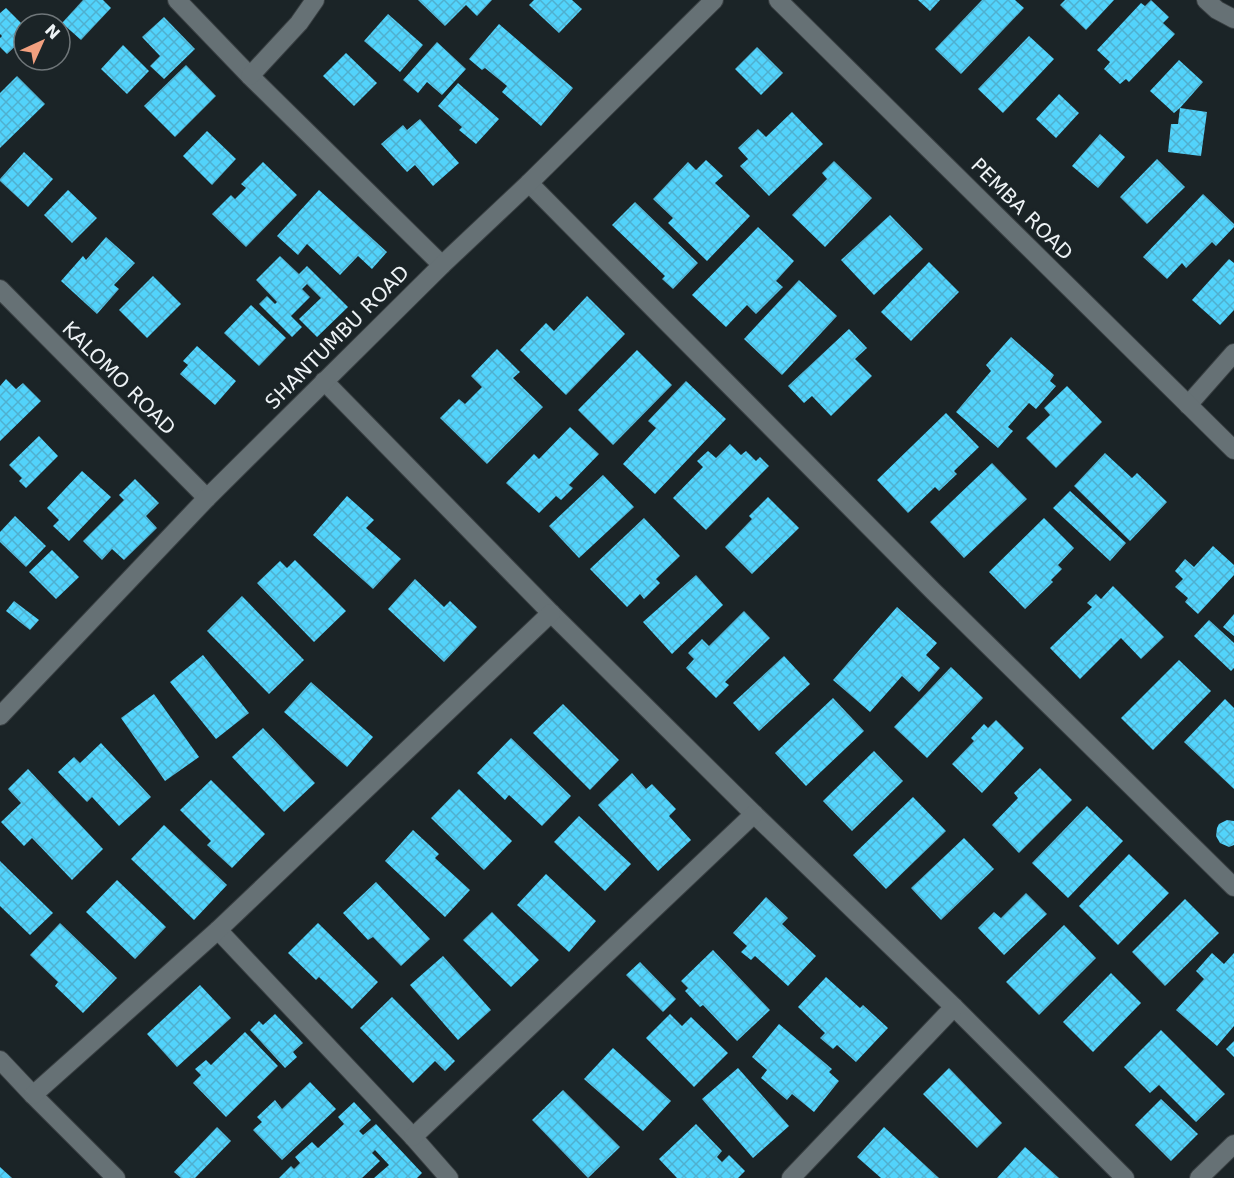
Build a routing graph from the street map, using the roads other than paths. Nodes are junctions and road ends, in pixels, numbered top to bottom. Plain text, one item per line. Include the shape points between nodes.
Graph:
1 (177, 0) edge
2 (315, 0) edge
3 (714, 0) edge
4 (778, 0) edge
5 (1206, 0) edge
6 (1234, 20) edge
7 (250, 76) junction
8 (529, 183) junction
9 (442, 265) junction
10 (0, 289) edge
11 (1234, 353) edge
12 (324, 381) junction
13 (1188, 405) junction
14 (1234, 450) edge
15 (207, 498) junction
16 (551, 613) junction
17 (0, 716) edge
18 (754, 814) junction
19 (1234, 887) edge
20 (218, 930) junction
21 (954, 1007) junction
22 (0, 1060) edge
23 (33, 1095) junction
24 (413, 1137) junction
25 (1234, 1144) edge
26 (116, 1178) edge
27 (449, 1178) edge
28 (791, 1178) edge
29 (1125, 1178) edge
30 (1198, 1178) edge

1 - 7 street
2 - 7 street
3 - 8 street, SHANTUMBU ROAD
4 - 13 street, PEMBA ROAD
5 - 6 street
7 - 9 street
8 - 9 street, SHANTUMBU ROAD
8 - 19 street via 941,599
9 - 12 street, SHANTUMBU ROAD
10 - 15 street, KALOMO ROAD
11 - 13 street
12 - 15 street, SHANTUMBU ROAD
12 - 16 street
13 - 14 street, PEMBA ROAD
15 - 17 street, SHANTUMBU ROAD
16 - 18 street
16 - 20 street
18 - 21 street
18 - 24 street
20 - 23 street
20 - 24 street
21 - 28 street
21 - 29 street
22 - 23 street
23 - 26 street
24 - 27 street
25 - 30 street

